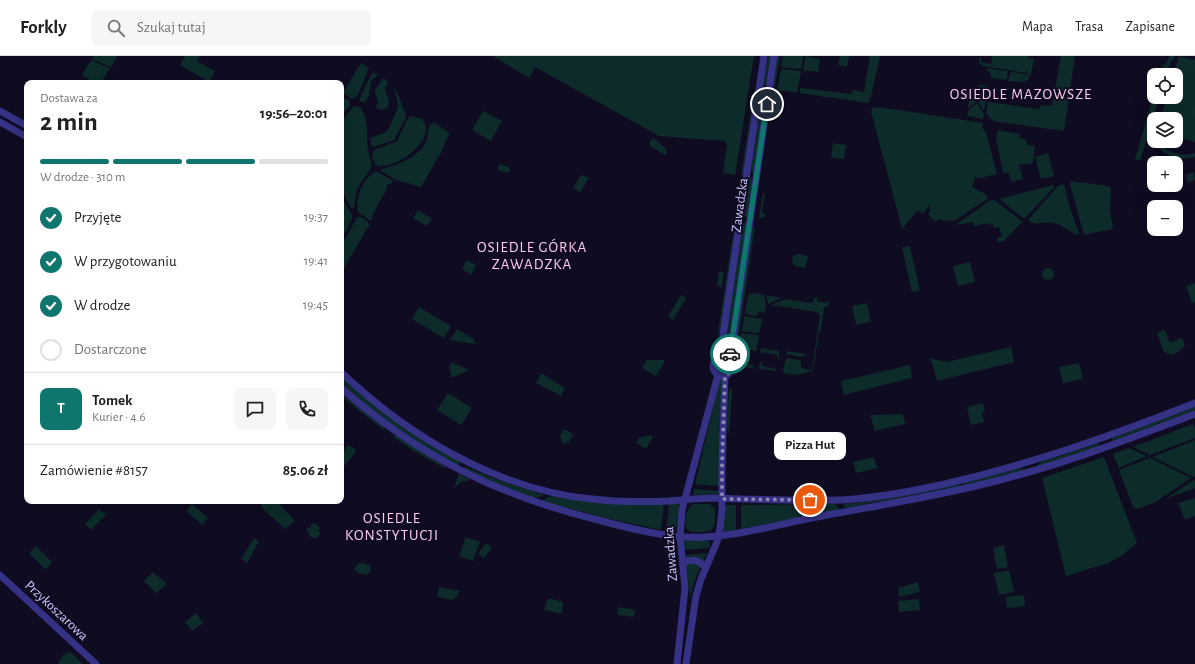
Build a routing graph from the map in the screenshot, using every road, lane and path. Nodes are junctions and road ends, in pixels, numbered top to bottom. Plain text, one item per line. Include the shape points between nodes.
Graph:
1 (764, 56) edge
2 (774, 56) edge
3 (0, 111) edge
4 (0, 122) edge
5 (24, 124) edge
6 (24, 135) edge
7 (721, 356) junction
8 (730, 358) junction
9 (344, 375) edge
10 (722, 376) junction
11 (344, 391) edge
12 (1195, 403) edge
13 (1195, 414) edge
14 (684, 499) junction
15 (722, 499) junction
16 (718, 536) junction
17 (680, 537) junction
18 (683, 563) junction
19 (706, 568) junction
20 (0, 575) edge
21 (96, 664) edge
22 (677, 664) edge
23 (686, 664) edge

1 - 7 street, Zawadzka
2 - 8 street, Zawadzka
3 - 5 street
4 - 6 street
7 - 8 street
7 - 10 street via 713,363 713,370
8 - 10 street via 733,367 731,373
9 - 14 street via 377,404 422,436 466,461 512,481 558,495 595,500
10 - 14 street, Zawadzka
10 - 15 street, Zawadzka
11 - 17 street via 412,443 481,481 562,511
12 - 15 street via 1104,438 1042,458 926,488 839,501
13 - 16 street via 1070,460 996,481 931,497
14 - 15 street
14 - 17 street, Zawadzka
15 - 16 street, Zawadzka
16 - 17 street
16 - 19 street, Zawadzka
17 - 18 street, Zawadzka
18 - 19 street via 694,559
18 - 22 street, Zawadzka via 685,588
19 - 23 street, Zawadzka via 696,596
20 - 21 street, Przykoszarowa

